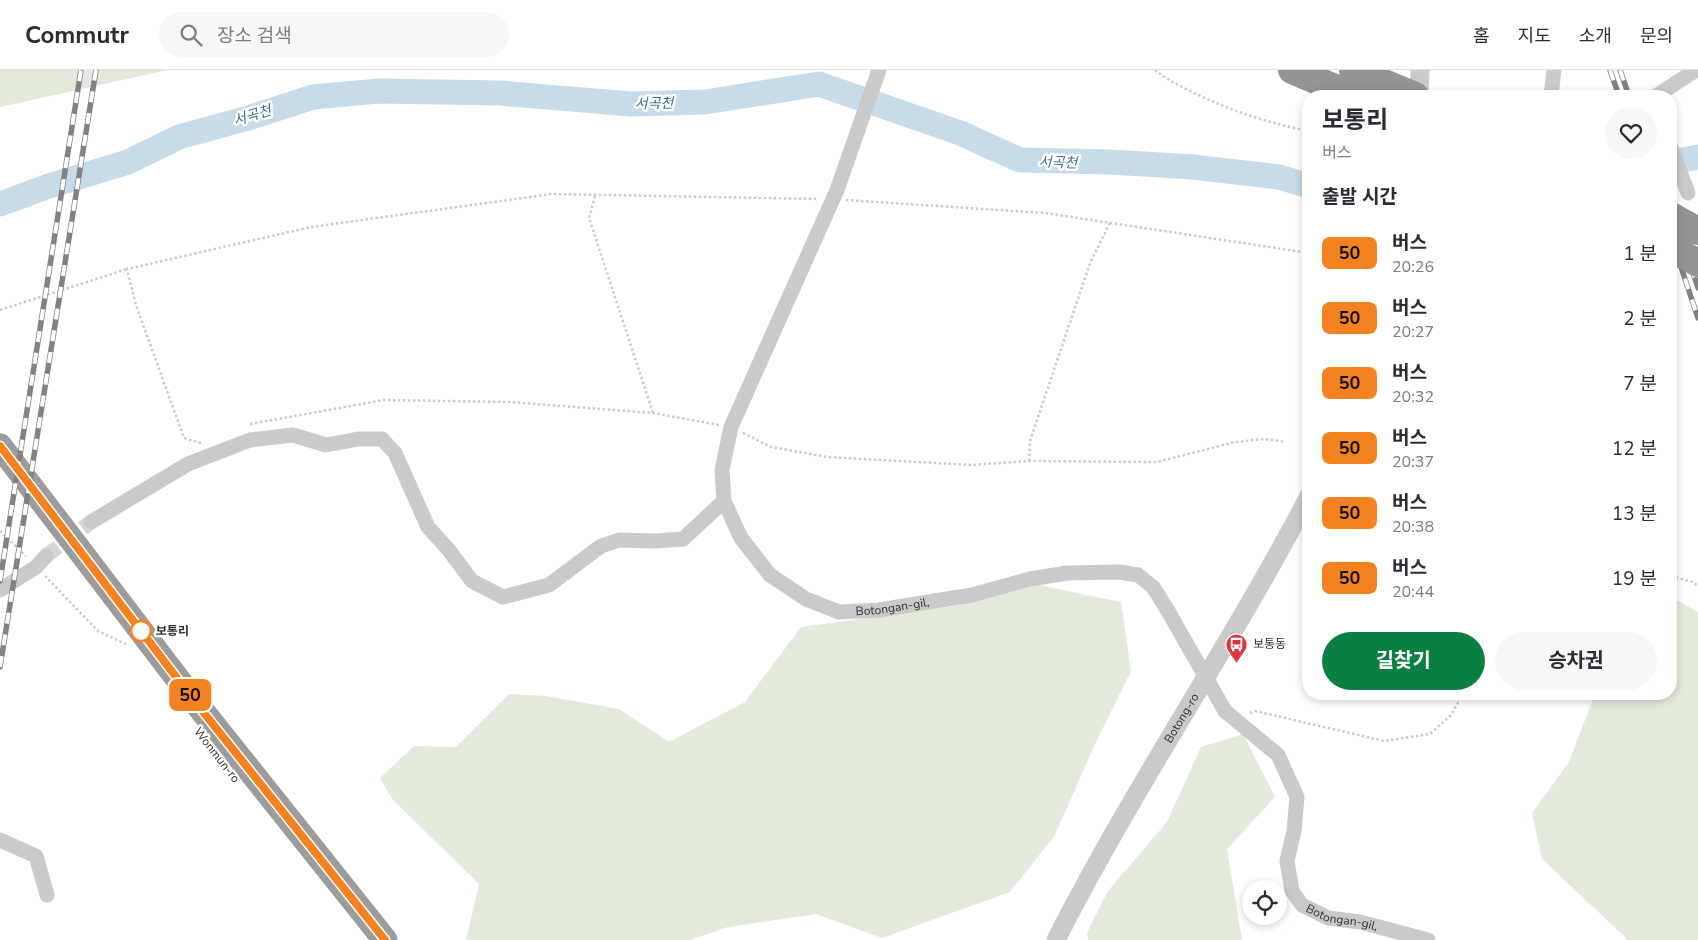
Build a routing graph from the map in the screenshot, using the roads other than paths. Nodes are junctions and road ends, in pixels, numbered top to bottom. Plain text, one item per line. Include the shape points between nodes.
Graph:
1 (878, 70) edge
2 (1292, 70) edge
3 (1353, 70) edge
4 (1420, 70) edge
5 (1554, 70) edge
6 (1696, 70) edge
7 (1340, 90) edge
8 (1402, 90) edge
9 (1418, 90) edge
10 (1552, 90) edge
11 (1665, 90) edge
12 (1677, 164) edge
13 (1688, 194) dead end
14 (1677, 219) edge
15 (1698, 231) edge
16 (1677, 251) edge
17 (1698, 263) edge
18 (0, 446) edge
19 (0, 474) edge
20 (724, 501) junction
21 (1302, 508) edge
22 (91, 522) tunnel mouth
23 (41, 561) tunnel mouth
24 (0, 590) edge
25 (0, 840) edge
26 (46, 895) dead end
27 (364, 940) edge
28 (385, 940) edge
29 (1056, 940) edge
30 (1428, 940) edge

1 - 20 street, Botongan-gil, via 837,190 731,427 722,470
2 - 7 highway
3 - 8 highway
4 - 9 street
5 - 10 street
6 - 11 street
12 - 13 street
14 - 15 highway, bridge
16 - 17 highway, bridge
18 - 28 highway, Wonmun-ro via 196,703
19 - 27 highway, Wonmun-ro via 131,647
20 - 22 street via 683,539 619,540 601,546 549,585 503,597 472,581 428,527 395,453 382,439 358,439 326,445 293,435 250,440 188,464
20 - 30 street, Botongan-gil,, bridge via 741,538 770,575 806,599 839,612 879,610 1067,574 1119,572 1138,576 1153,587 1230,714 1278,755 1297,797 1287,861 1292,892 1302,905 1328,918 1360,922
21 - 29 street, Botong-ro via 1082,888
23 - 24 street
25 - 26 street via 36,856

